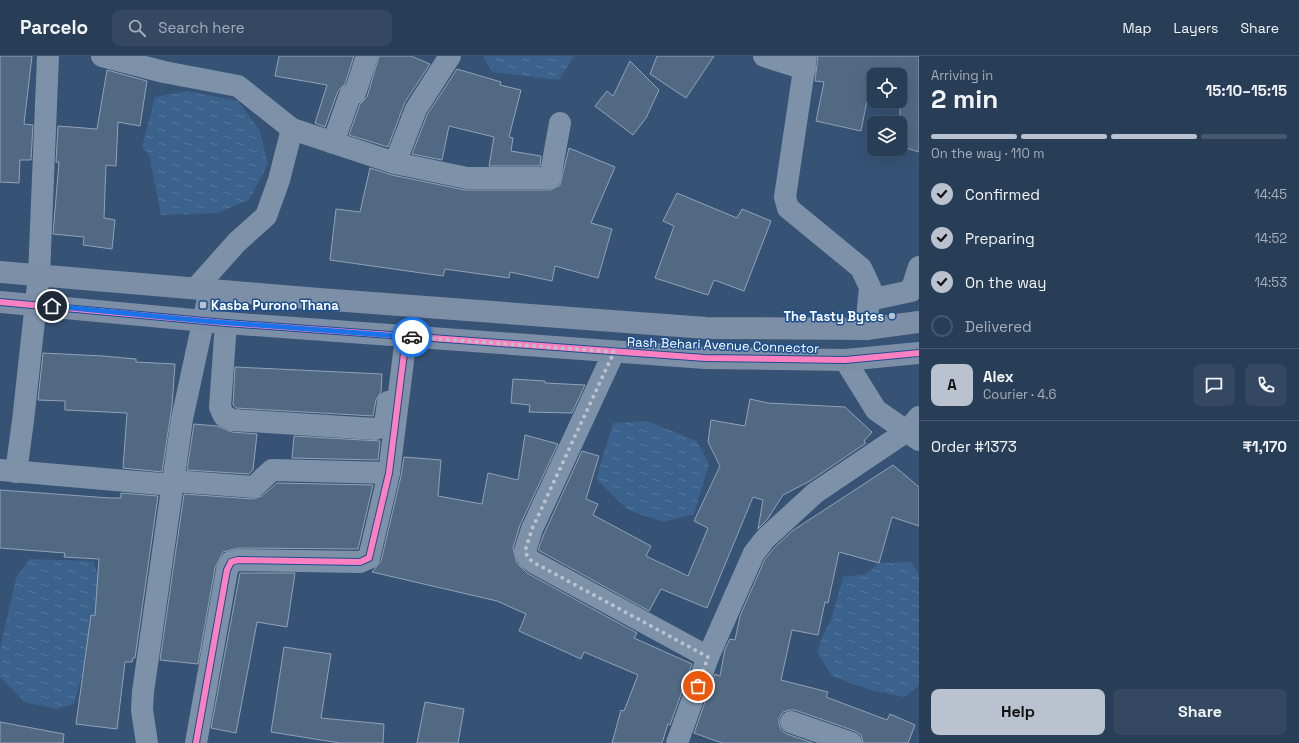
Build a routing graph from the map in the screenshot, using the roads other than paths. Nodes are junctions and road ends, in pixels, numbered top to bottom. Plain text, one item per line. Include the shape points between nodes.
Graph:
1 (48, 56) edge
2 (102, 56) edge
3 (367, 56) edge
4 (450, 56) edge
5 (764, 56) edge
6 (147, 62) edge
7 (806, 63) edge
8 (560, 123) dead end
9 (292, 129) junction
10 (333, 143) junction
11 (395, 163) junction
12 (919, 267) edge
13 (0, 272) edge
14 (39, 275) junction
15 (203, 289) junction
16 (870, 300) junction
17 (0, 302) edge
18 (36, 305) junction
19 (204, 321) junction
20 (919, 322) edge
21 (226, 323) junction
22 (866, 329) junction
23 (399, 336) junction
24 (614, 352) junction
25 (919, 353) edge
26 (845, 360) junction
27 (915, 429) edge
28 (8, 471) edge
29 (389, 473) junction
30 (172, 483) junction
31 (708, 657) junction
32 (791, 722) dead end
33 (147, 743) edge
34 (196, 743) edge
35 (677, 743) edge
36 (851, 743) edge

1 - 14 street
2 - 6 street
3 - 10 street via 355,93 350,95
4 - 11 street via 416,109
5 - 7 street
6 - 9 street via 164,72 238,86
7 - 16 street via 785,197 788,208 861,268 870,287
8 - 11 street via 550,178 467,178
9 - 10 street
9 - 15 street via 279,180 266,216 237,242
10 - 11 street
12 - 16 street via 910,291
13 - 14 main road, Rash Behari Avenue Connector
14 - 15 main road, Rash Behari Avenue Connector
14 - 18 street
15 - 19 street
15 - 22 main road, Rash Behari Avenue Connector via 706,328
16 - 22 street
17 - 18 main road, Rash Behari Avenue Connector
18 - 19 main road, Rash Behari Avenue Connector
18 - 28 street
19 - 21 main road, Rash Behari Avenue Connector
19 - 30 street via 182,419
20 - 22 main road, Rash Behari Avenue Connector
21 - 23 main road, Rash Behari Avenue Connector
21 - 23 street via 220,407 224,416 233,420 375,429 386,425
23 - 24 main road, Rash Behari Avenue Connector
23 - 29 street
24 - 26 main road, Rash Behari Avenue Connector via 705,358
24 - 31 street via 532,529 525,551 533,562
25 - 26 main road, Rash Behari Avenue Connector
26 - 27 street via 876,410
27 - 31 street via 815,493 765,539 748,564
28 - 30 street
29 - 30 street via 272,470 254,487
29 - 34 street via 369,558 366,560 231,562 227,570
30 - 33 street via 143,692 142,710
31 - 35 street
32 - 36 street

